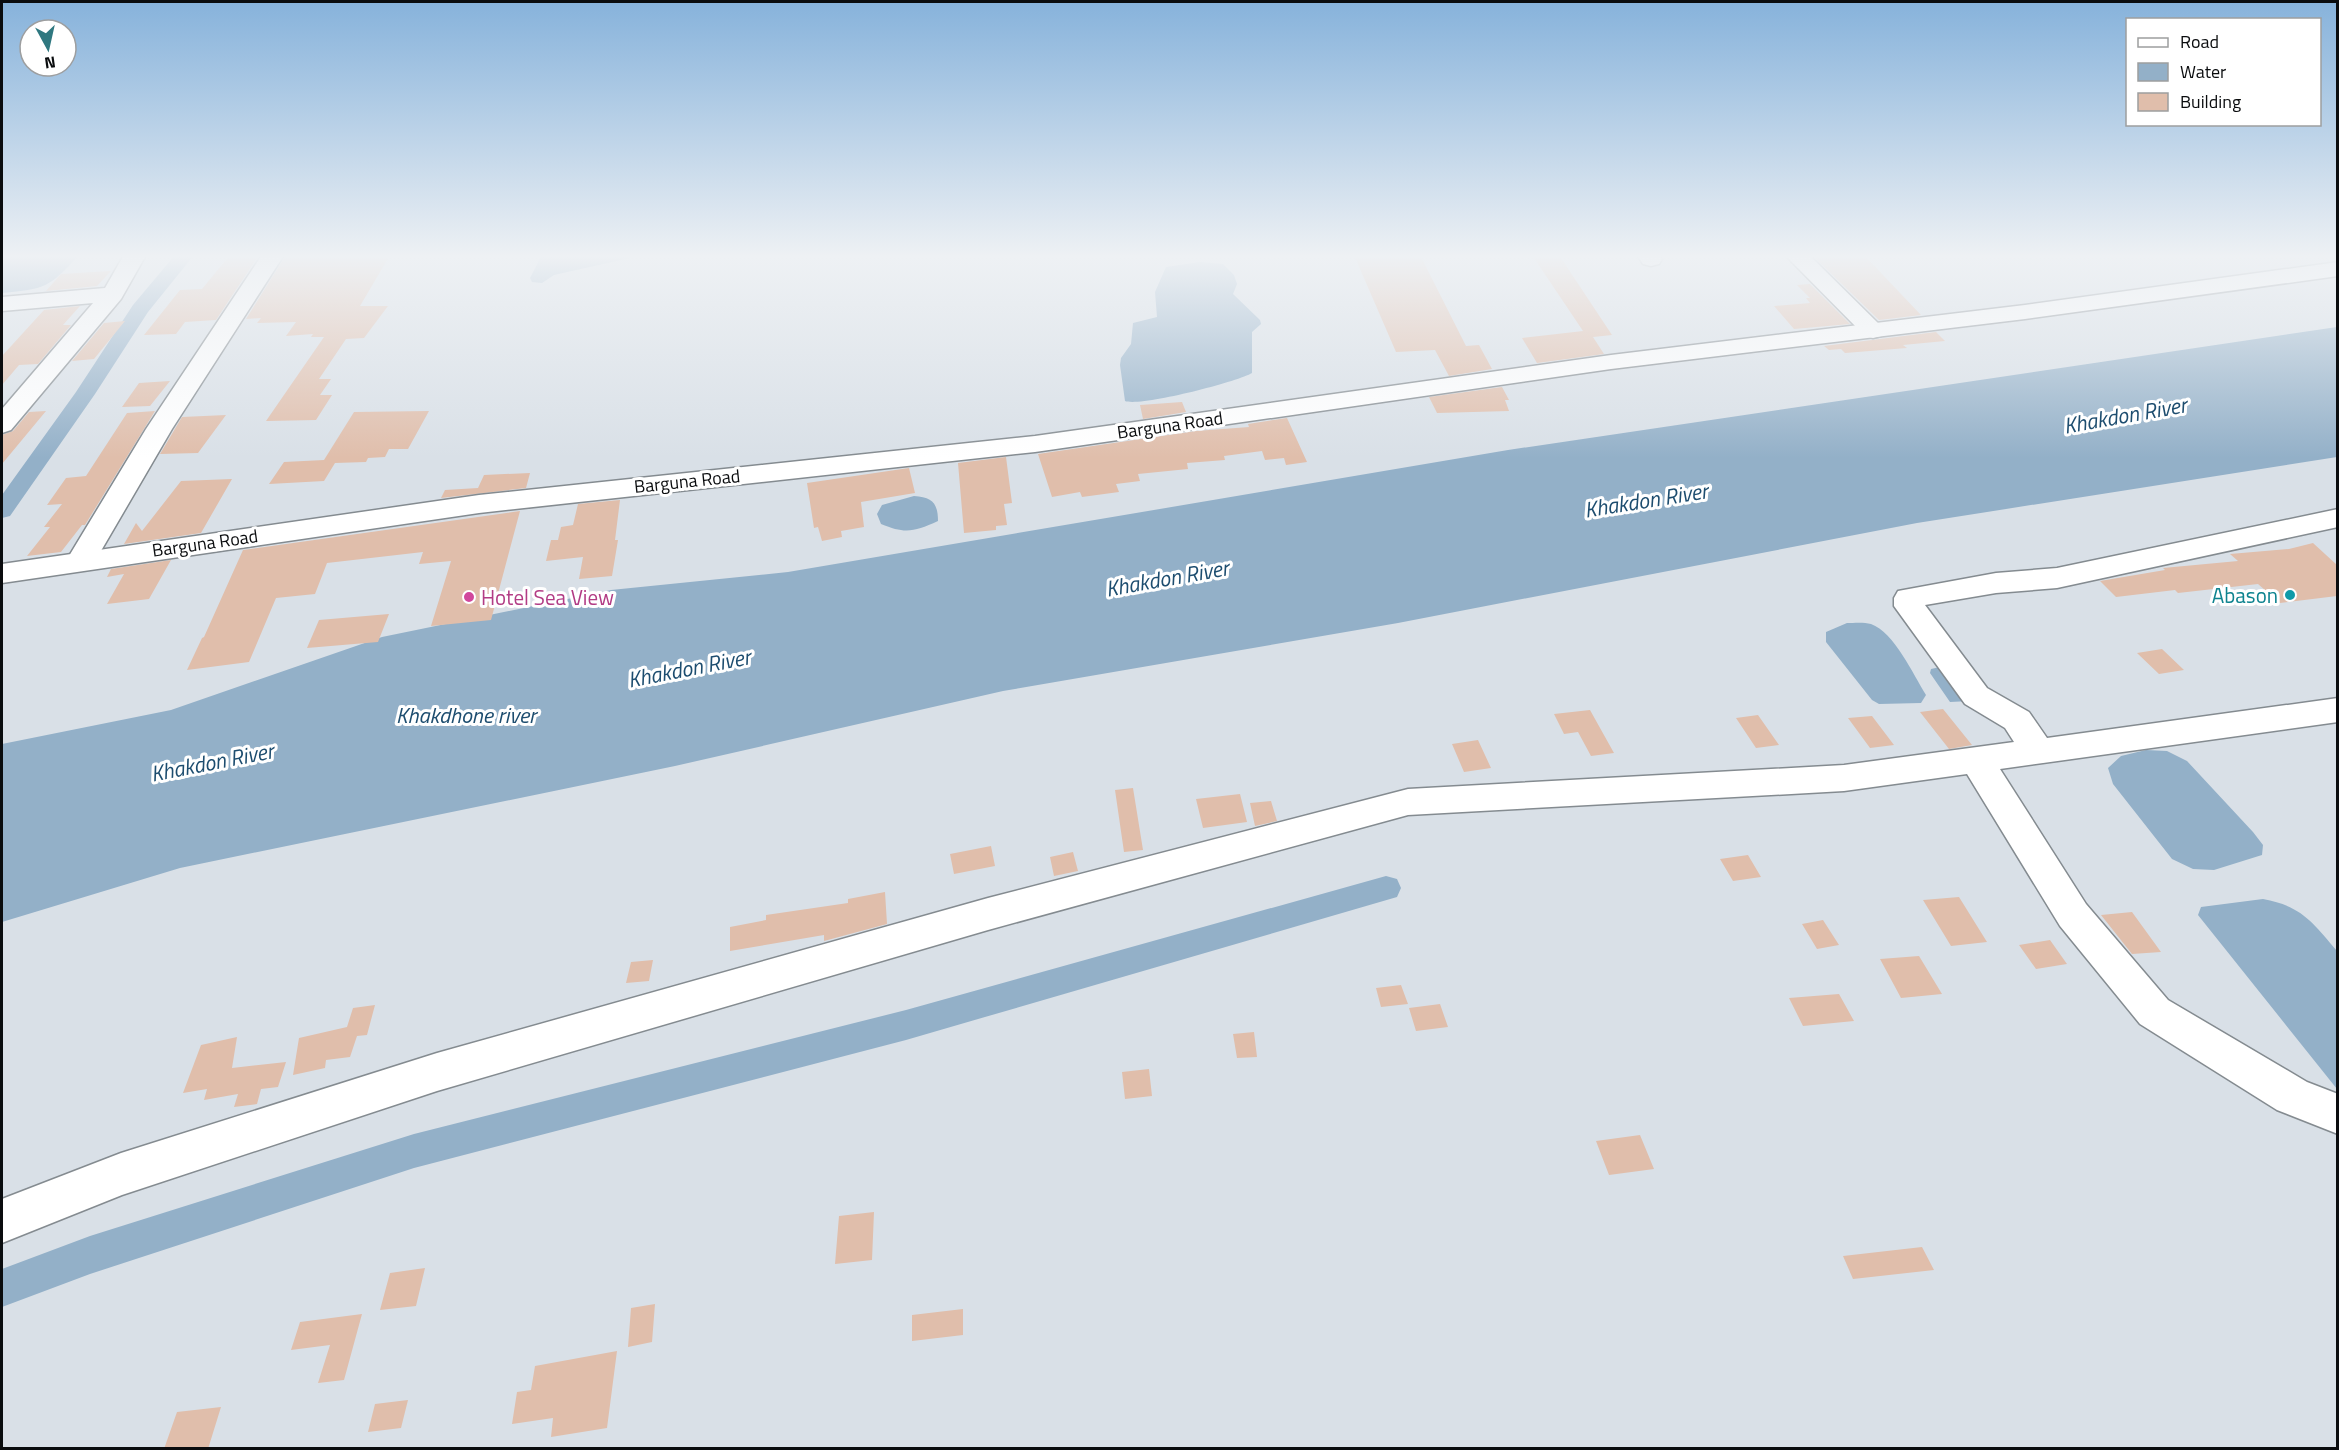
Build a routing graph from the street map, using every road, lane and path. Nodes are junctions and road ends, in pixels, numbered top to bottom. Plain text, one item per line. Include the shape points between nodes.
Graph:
1 (89, 323) edge
2 (229, 323) edge
3 (1865, 323) edge
4 (1935, 323) edge
5 (1873, 331) junction
6 (2, 425) edge
7 (2337, 518) edge
8 (73, 562) junction
9 (2, 574) edge
10 (2337, 710) edge
11 (2038, 751) junction
12 (1976, 760) junction
13 (2337, 1114) edge
14 (2, 1221) edge

1 - 6 street
2 - 8 street
3 - 5 street
4 - 5 street, Barguna Road
5 - 8 street, Barguna Road via 1611,362 1035,444 479,504
7 - 11 street via 2057,578 1909,598 1909,606 1976,696 2017,720
8 - 9 street, Barguna Road
10 - 11 street
11 - 12 street
12 - 13 street via 2073,915 2154,1012 2292,1096
12 - 14 street via 1844,778 1408,802 988,914 437,1072 122,1174

